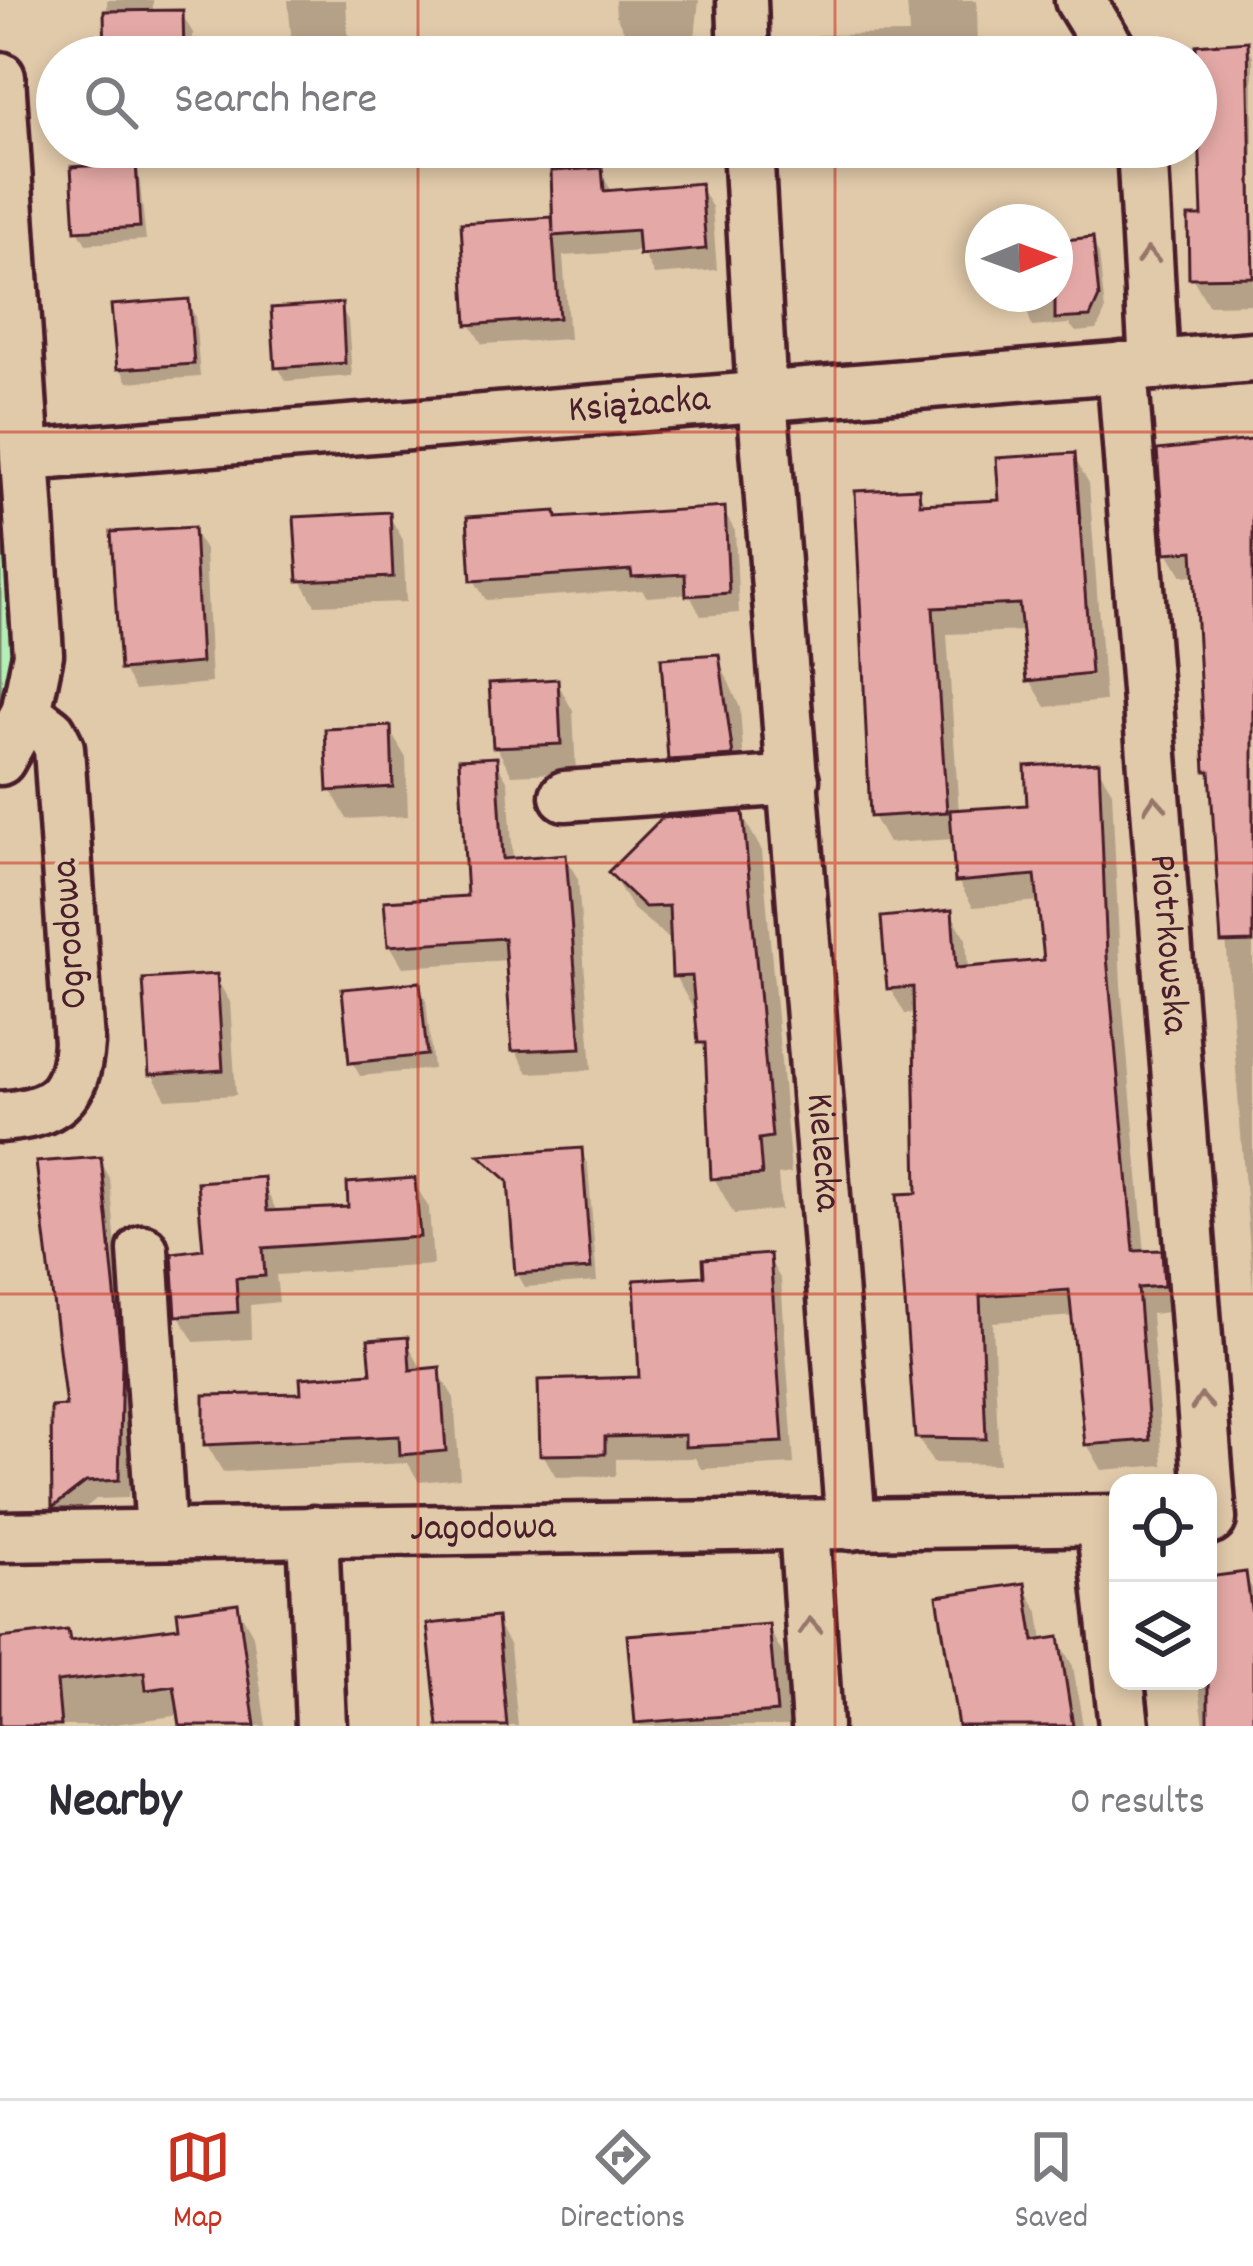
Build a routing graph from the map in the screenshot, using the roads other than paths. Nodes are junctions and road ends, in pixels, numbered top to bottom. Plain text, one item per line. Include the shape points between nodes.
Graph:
1 (742, 0) edge
2 (1080, 0) edge
3 (743, 36) edge
4 (1102, 36) edge
5 (0, 77) edge
6 (749, 168) edge
7 (1142, 168) edge
8 (1253, 357) edge
9 (1138, 366) junction
10 (762, 398) junction
11 (26, 456) junction
12 (26, 713) junction
13 (0, 760) edge
14 (794, 780) junction
15 (566, 796) dead end
16 (0, 1117) edge
17 (142, 1250) dead end
18 (1224, 1518) edge
19 (1109, 1521) edge
20 (827, 1526) junction
21 (314, 1532) junction
22 (161, 1534) junction
23 (0, 1537) edge
24 (1114, 1582) edge
25 (321, 1726) edge
26 (817, 1726) edge
27 (1124, 1726) edge

1 - 3 street
2 - 4 street
5 - 11 street
6 - 10 street, Kielecka
9 -> 7 street, Piotrkowska
8 - 9 street, Książacka
9 - 10 street, Książacka
18 -> 9 street, Piotrkowska
10 - 11 street, Książacka
10 - 14 street, Kielecka
11 - 12 street via 38,653
12 - 13 street
12 - 16 street, Ogrodowa via 58,748 79,1042 71,1088 60,1103
14 - 15 street
14 - 20 street, Kielecka
17 - 22 street
19 - 20 street, Jagodowa
20 - 21 street, Jagodowa
26 -> 20 street
21 - 22 street, Jagodowa
21 - 25 street
22 - 23 street, Jagodowa
24 - 27 street

